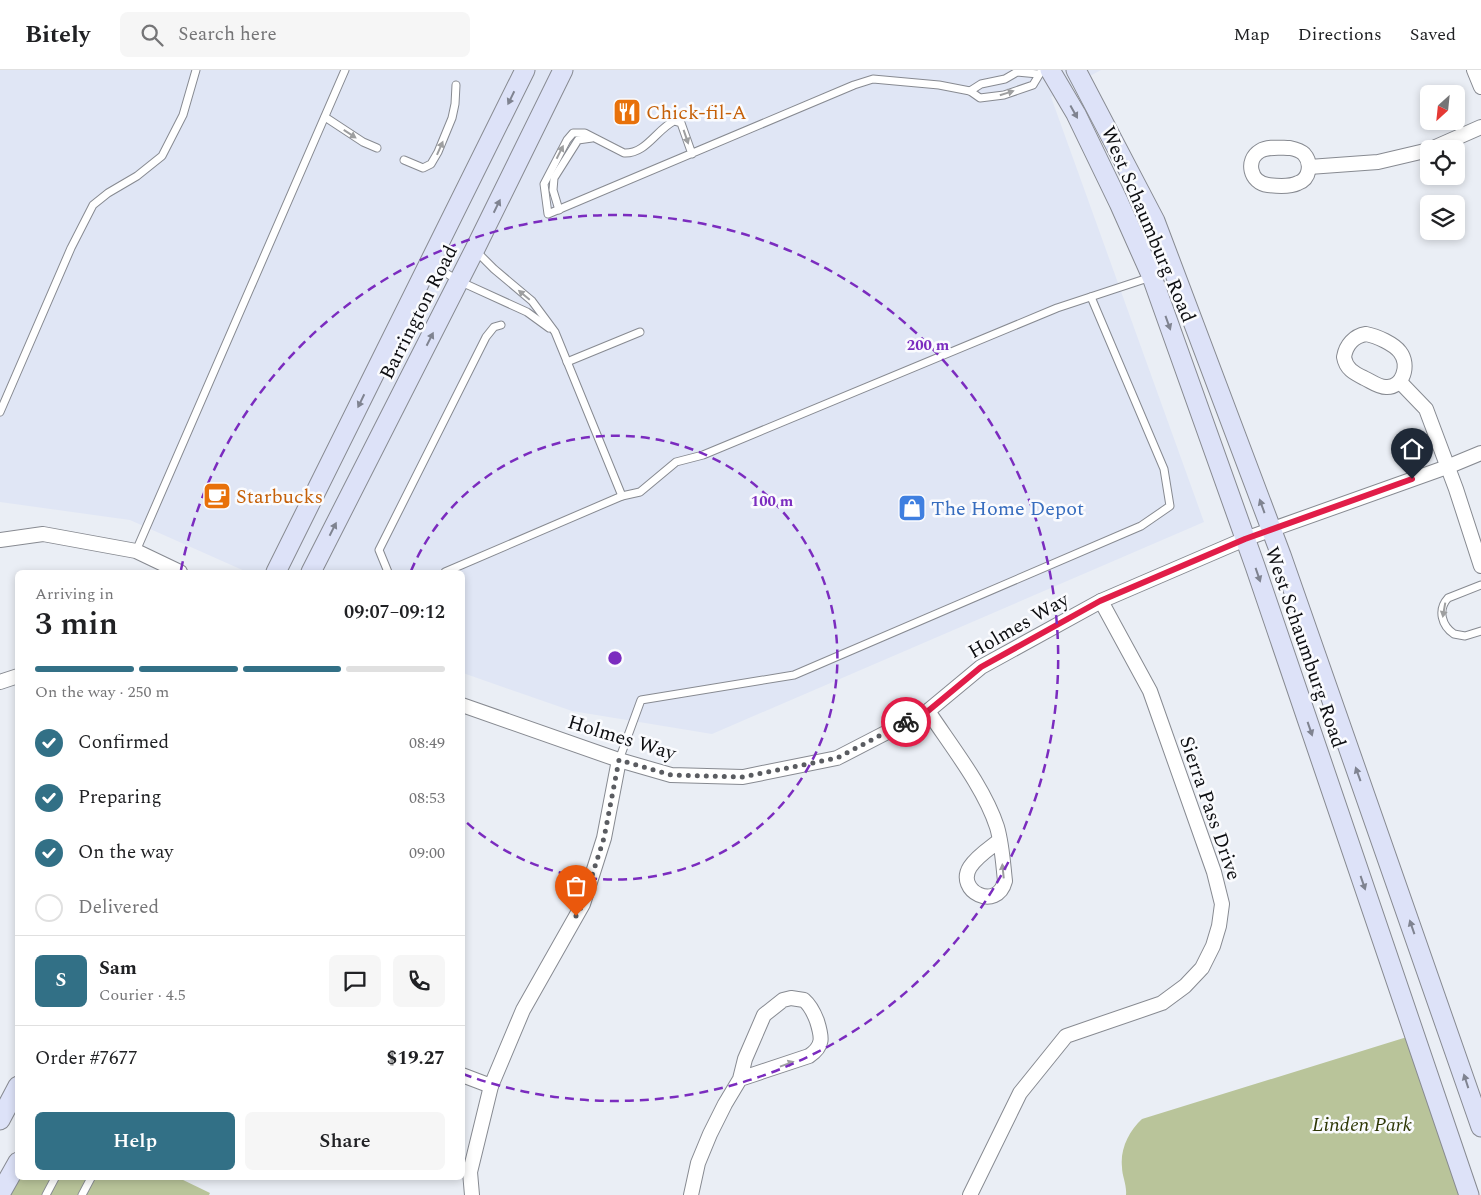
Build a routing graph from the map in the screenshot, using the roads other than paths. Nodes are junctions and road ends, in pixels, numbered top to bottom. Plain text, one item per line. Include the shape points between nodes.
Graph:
1 (196, 70) edge
2 (345, 70) edge
3 (525, 70) edge
4 (563, 70) edge
5 (1076, 70) edge
6 (1474, 70) edge
7 (1043, 71) edge
8 (456, 85) dead end
9 (1481, 87) edge
10 (970, 91) junction
11 (325, 117) junction
12 (1481, 127) edge
13 (595, 138) junction
14 (1451, 140) edge
15 (377, 148) dead end
16 (1420, 152) edge
17 (692, 154) junction
18 (404, 160) dead end
19 (1309, 167) dead end
20 (559, 210) junction
21 (475, 250) junction
22 (429, 263) junction
23 (1152, 277) junction
24 (459, 281) junction
25 (1091, 297) junction
26 (501, 325) dead end
27 (555, 332) junction
28 (640, 332) dead end
29 (567, 362) junction
30 (1400, 382) junction
31 (0, 412) edge
32 (1481, 453) edge
33 (1448, 467) junction
34 (622, 496) junction
35 (1270, 530) junction
36 (1245, 539) junction
37 (0, 540) edge
38 (136, 551) junction
39 (1481, 566) edge
40 (176, 570) edge
41 (277, 570) edge
42 (312, 570) edge
43 (387, 570) edge
44 (450, 570) edge
45 (1481, 585) edge
46 (1100, 601) junction
47 (1481, 631) edge
48 (15, 677) edge
49 (0, 682) edge
50 (465, 706) edge
51 (928, 711) junction
52 (619, 760) junction
53 (1000, 840) dead end
54 (465, 1076) edge
55 (740, 1079) junction
56 (491, 1086) junction
57 (15, 1092) edge
58 (0, 1120) edge
59 (1481, 1127) edge
60 (15, 1167) edge
61 (54, 1180) edge
62 (89, 1180) edge
63 (0, 1194) edge
64 (46, 1195) edge
65 (82, 1195) edge
66 (472, 1195) edge
67 (691, 1195) edge
68 (970, 1195) edge
69 (1469, 1195) edge

1 - 31 lane via 183,115 162,156 93,205
2 - 11 lane
3 -> 22 main road, Barrington Road
21 -> 4 main road, Barrington Road
35 -> 5 main road, West Schaumburg Road via 1154,221
6 - 9 street
7 - 10 lane via 1017,72
10 -> 7 lane via 980,98 1004,95 1033,84
7 -> 23 main road, West Schaumburg Road via 1076,114
18 -> 8 lane via 423,168 431,164 452,118
10 - 17 lane via 873,79
11 -> 15 lane
11 - 38 lane
12 - 14 street
13 -> 17 lane via 624,153 632,153 674,121 681,123
13 - 20 lane via 578,140 554,178 553,190
20 -> 13 lane via 548,214 544,184 573,132
16 - 19 street via 1378,162
17 - 20 lane
21 - 24 main road, Barrington Road
27 -> 21 lane via 532,301
22 - 24 lane
22 -> 41 main road, Barrington Road
23 - 25 lane
23 -> 36 main road, West Schaumburg Road
24 - 27 lane via 527,312
42 -> 24 main road, Barrington Road
25 - 34 lane via 1044,313 702,455 676,462 640,492
25 - 52 lane via 1164,469 1170,506 1141,526 794,675 641,700
26 - 43 lane via 486,337 379,550
27 - 29 lane
28 - 29 lane
29 - 34 lane
30 - 30 street via 1404,362 1400,352 1372,335 1352,340 1344,357 1351,371 1382,386 1391,387
30 - 33 street via 1426,409
32 - 33 street, Holmes Way
33 - 35 street, Holmes Way
33 - 39 street
34 - 44 lane
35 - 36 street, Holmes Way
59 -> 35 main road, West Schaumburg Road via 1285,564
36 - 46 street, Holmes Way
36 -> 69 main road, West Schaumburg Road
37 - 38 street via 43,534
38 - 40 street
45 -> 47 lane via 1448,598 1442,613 1444,623 1454,634 1464,636
46 - 51 street, Holmes Way via 981,667
46 - 68 street, Sierra Pass Drive via 1150,691 1214,872 1222,904 1219,926 1202,968 1162,1003 1066,1036 1020,1093
48 - 49 street
50 - 52 street, Holmes Way
51 - 52 street, Holmes Way via 837,758 743,777 671,775
51 - 53 street via 977,785
52 - 56 street via 604,838 583,904 523,1010
54 - 56 street
55 -> 55 street via 809,1056 818,1049 822,1035 813,1011 804,1000 783,1000 764,1015
55 - 67 street via 710,1134 698,1163
56 - 66 street via 470,1172
57 - 58 main road
60 - 63 main road
61 - 64 lane
62 - 65 lane

